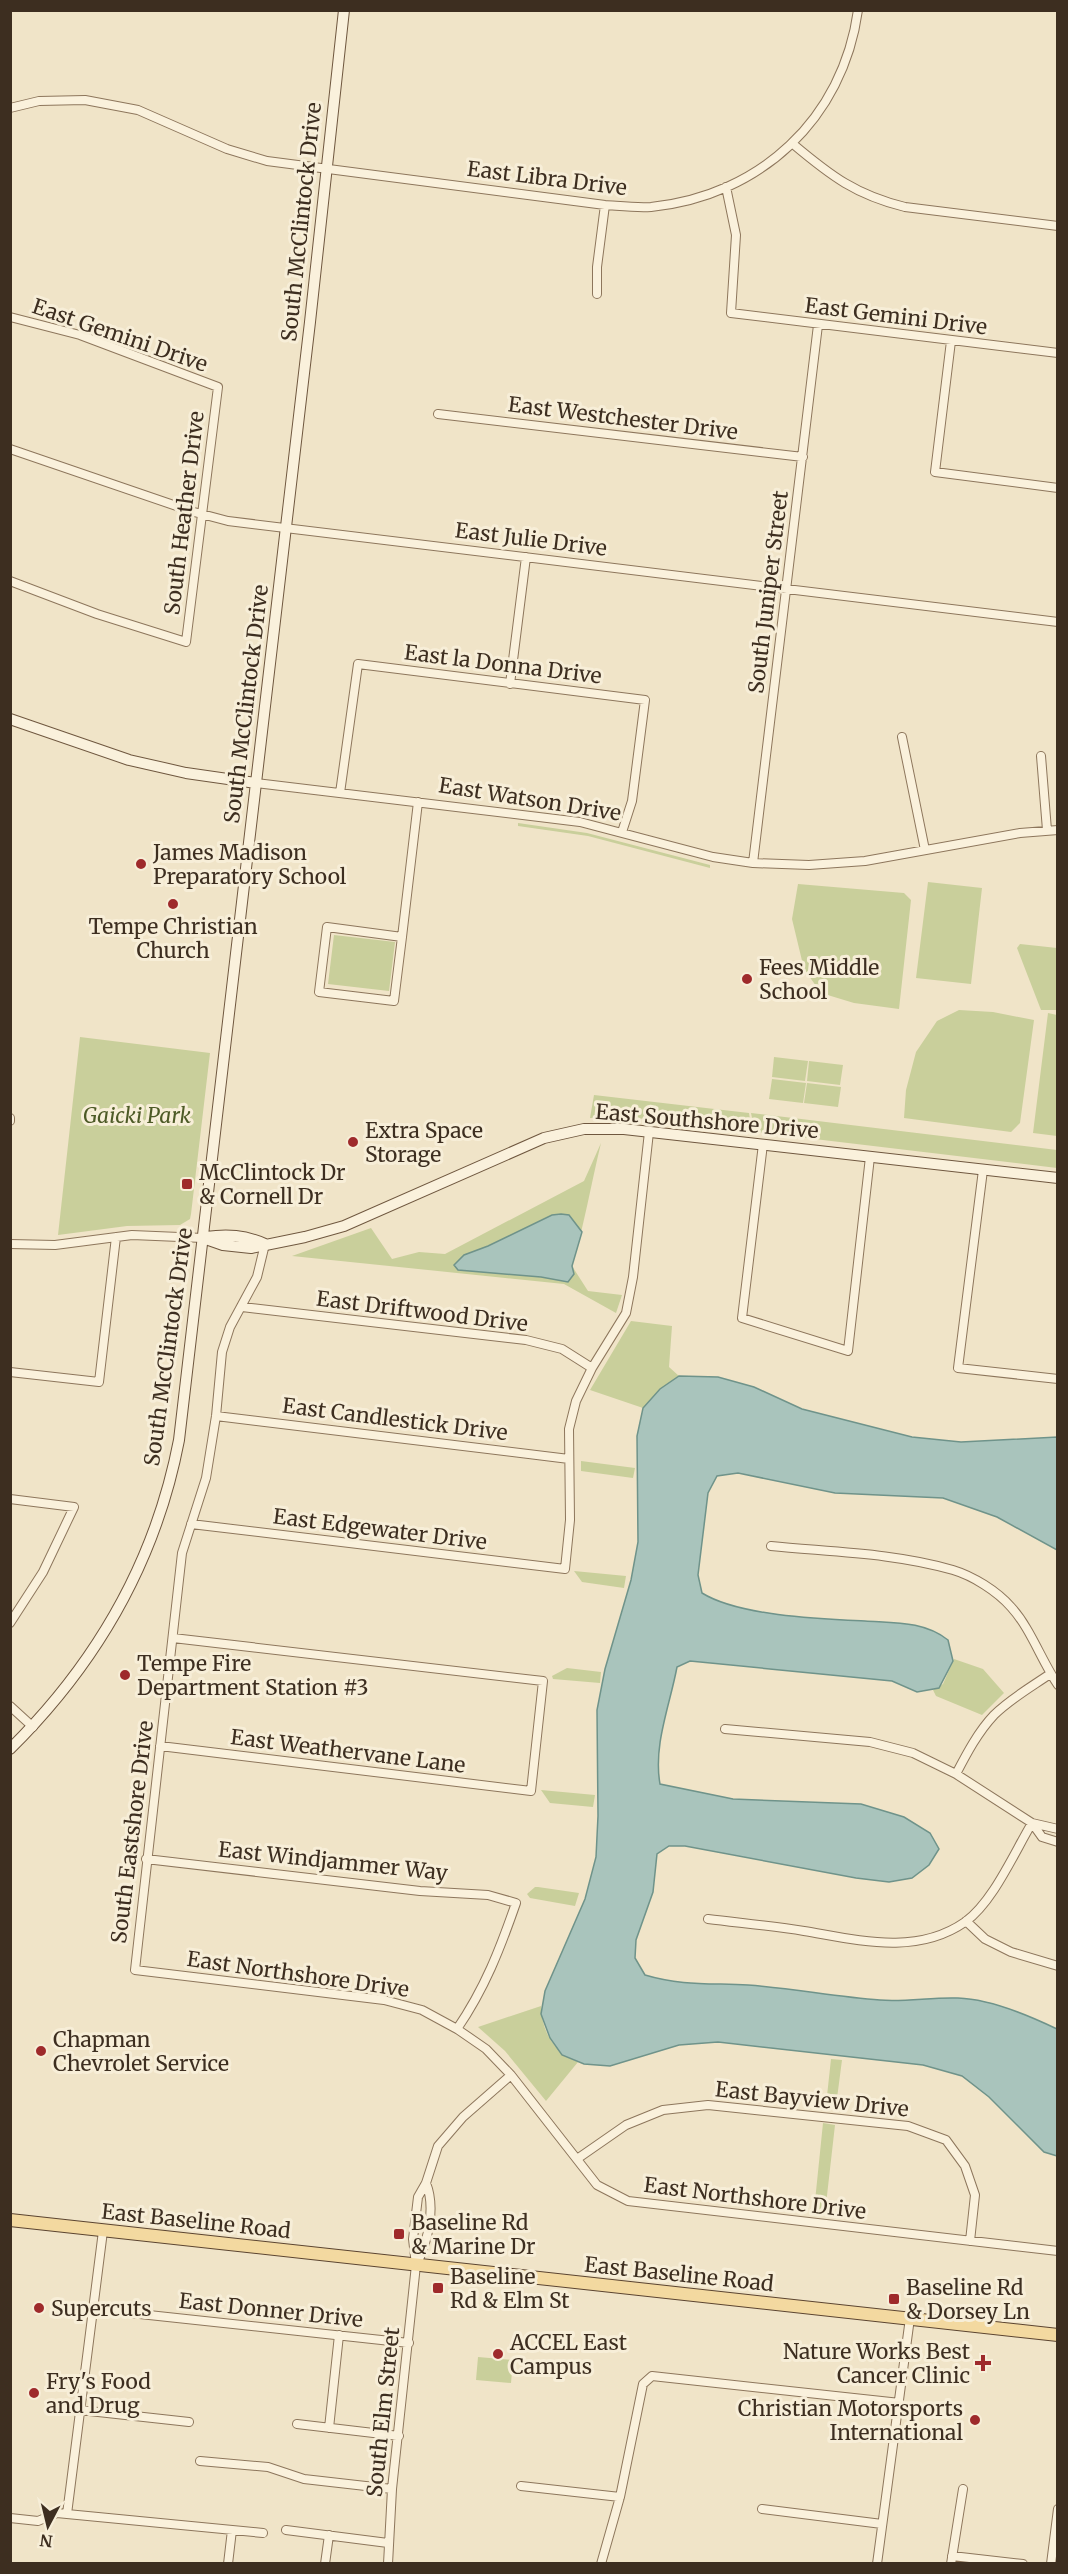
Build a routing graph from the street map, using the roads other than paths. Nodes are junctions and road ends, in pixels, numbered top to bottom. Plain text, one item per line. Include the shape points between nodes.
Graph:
1 (344, 10) edge
2 (858, 10) edge
3 (10, 108) edge
4 (793, 144) junction
5 (326, 168) junction
6 (726, 188) junction
7 (605, 205) junction
8 (1058, 226) edge
9 (597, 294) dead end
10 (10, 317) edge
11 (818, 325) junction
12 (951, 341) junction
13 (1058, 353) edge
14 (218, 387) joint
15 (438, 414) dead end
16 (10, 449) edge
17 (803, 458) junction
18 (1058, 488) edge
19 (202, 514) junction
20 (286, 528) junction
21 (526, 557) junction
22 (10, 581) edge
23 (787, 589) junction
24 (1058, 622) edge
25 (510, 684) junction
26 (12, 723) edge
27 (902, 737) dead end
28 (1041, 756) dead end
29 (256, 783) junction
30 (340, 793) junction
31 (418, 802) junction
32 (1047, 830) junction
33 (1058, 830) edge
34 (622, 832) junction
35 (925, 850) junction
36 (753, 863) junction
37 (402, 937) junction
38 (649, 1132) junction
39 (763, 1144) junction
40 (870, 1157) junction
41 (983, 1170) junction
42 (1058, 1178) edge
43 (116, 1237) junction
44 (203, 1238) junction
45 (10, 1244) edge
46 (264, 1244) junction
47 (242, 1307) junction
48 (592, 1368) junction
49 (10, 1372) edge
50 (1058, 1379) edge
51 (216, 1416) junction
52 (569, 1459) junction
53 (10, 1499) edge
54 (191, 1524) junction
55 (771, 1546) dead end
56 (10, 1623) edge
57 (173, 1638) junction
58 (1050, 1674) junction
59 (1058, 1685) edge
60 (10, 1706) edge
61 (33, 1727) junction
62 (725, 1729) dead end
63 (160, 1746) junction
64 (10, 1749) edge
65 (956, 1774) junction
66 (1032, 1823) junction
67 (1058, 1829) edge
68 (1058, 1842) edge
69 (146, 1859) junction
70 (708, 1920) dead end
71 (966, 1921) junction
72 (1058, 1966) edge
73 (135, 1970) joint
74 (457, 2029) junction
75 (511, 2075) junction
76 (577, 2159) junction
77 (426, 2183) junction
78 (10, 2220) edge
79 (103, 2231) junction
80 (970, 2241) junction
81 (1058, 2251) edge
82 (416, 2265) junction
83 (93, 2309) junction
84 (910, 2318) junction
85 (339, 2335) junction
86 (1058, 2335) edge
87 (409, 2343) junction
88 (900, 2403) junction
89 (80, 2410) junction
90 (189, 2422) dead end
91 (297, 2424) dead end
92 (329, 2428) junction
93 (399, 2436) junction
94 (201, 2462) dead end
95 (521, 2486) dead end
96 (392, 2489) junction
97 (963, 2489) dead end
98 (620, 2497) junction
99 (762, 2509) dead end
100 (1058, 2509) edge
101 (67, 2514) junction
102 (10, 2518) edge
103 (882, 2524) junction
104 (232, 2530) junction
105 (286, 2530) dead end
106 (263, 2533) dead end
107 (328, 2535) junction
108 (388, 2543) junction
109 (951, 2560) edge
110 (228, 2564) edge
111 (325, 2564) edge
112 (388, 2564) edge
113 (601, 2564) edge
114 (877, 2564) edge
115 (1023, 2564) edge
116 (1051, 2564) edge

1 - 5 main road, South McClintock Drive
2 - 4 street via 852,41 837,80 821,110
3 - 5 street, East Libra Drive via 85,100 138,110 214,144 267,161
4 - 6 street, East Libra Drive via 763,168
4 - 8 street via 830,176 881,201
5 - 7 street, East Libra Drive
5 - 20 main road, South McClintock Drive
6 - 7 street, East Libra Drive via 690,200 649,207
6 - 11 street, East Gemini Drive via 736,235 731,313
7 - 9 street
10 - 14 street, East Gemini Drive via 80,335
11 - 12 street, East Gemini Drive
11 - 17 street, South Juniper Street
12 - 13 street, East Gemini Drive
12 - 18 street via 935,472
14 - 19 street, South Heather Drive
15 - 17 street, East Westchester Drive
16 - 19 street, East Julie Drive
17 - 23 street, South Juniper Street
19 - 20 street, East Julie Drive
19 - 22 street, South Heather Drive via 186,642
20 - 21 street, East Julie Drive
20 - 29 main road, South McClintock Drive
21 - 23 street, East Julie Drive
21 - 25 street
23 - 24 street, East Julie Drive
23 - 36 street, South Juniper Street
25 - 30 street, East la Donna Drive via 358,664
25 - 34 street, East la Donna Drive via 645,700 632,801
26 - 29 main road, East Watson Drive via 129,760
27 - 35 street
28 - 32 street
29 - 30 street, East Watson Drive
29 - 44 main road, South McClintock Drive
30 - 31 street, East Watson Drive
31 - 34 street, East Watson Drive via 554,818
31 - 37 street
32 - 33 street, East Watson Drive
32 - 35 street, East Watson Drive
34 - 36 street, East Watson Drive via 713,857
35 - 36 street, East Watson Drive via 848,863
37 - 37 street via 327,927 319,992 394,1001
38 - 39 main road, East Southshore Drive
38 - 46 main road, East Southshore Drive via 592,1128 544,1138 344,1226
38 - 48 street via 626,1313
39 - 40 main road, East Southshore Drive
39 - 40 street via 742,1318 848,1351
40 - 41 main road, East Southshore Drive
41 - 42 main road, East Southshore Drive
41 - 50 street via 958,1368
43 - 44 street via 159,1234
43 - 45 street via 46,1246
43 - 49 street via 99,1382
44 - 46 main road, East Southshore Drive via 251,1248
44 - 61 main road, South McClintock Drive via 179,1440 159,1519 135,1579 100,1640
46 - 47 street, South Eastshore Drive via 257,1277
47 - 48 street, East Driftwood Drive via 526,1340 562,1349
47 - 51 street, South Eastshore Drive via 222,1352
48 - 52 street via 569,1429
51 - 52 street, East Candlestick Drive
51 - 54 street, South Eastshore Drive via 206,1478
52 - 54 street, East Edgewater Drive via 570,1520 565,1569
53 - 56 street via 74,1507 43,1572
54 - 57 street, South Eastshore Drive via 182,1553
55 - 58 street via 955,1570 1011,1606
57 - 63 street, South Eastshore Drive
57 - 63 street, East Weathervane Lane via 543,1681 531,1791
58 - 59 street
58 - 65 street via 994,1715
60 - 61 street
61 - 64 main road, South McClintock Drive
62 - 65 street via 870,1742 913,1753
63 - 69 street, South Eastshore Drive
65 - 66 street
66 - 67 street
66 - 68 street via 1042,1837
66 - 71 street via 989,1896
69 - 73 street, South Eastshore Drive
69 - 74 street, East Windjammer Way via 420,1891 488,1895 516,1903 494,1964 477,2000
70 - 71 street via 876,1943 913,1942
71 - 72 street via 985,1940
73 - 74 street, East Northshore Drive via 384,2000 422,2010
74 - 75 street, East Northshore Drive via 486,2049
75 - 76 street, East Northshore Drive
75 - 77 street via 445,2136
76 - 80 street, East Northshore Drive via 597,2185 628,2201
76 - 80 street, East Bayview Drive via 626,2125 663,2110 708,2105 908,2126 946,2140 965,2166 975,2195
77 - 82 street via 418,2197 413,2240
77 - 82 street via 431,2196 427,2242
78 - 79 main road, East Baseline Road
79 - 82 main road, East Baseline Road
79 - 83 street
80 - 81 street, East Northshore Drive
82 - 84 main road, East Baseline Road
82 - 87 street, South Elm Street
83 - 85 street, East Donner Drive
83 - 89 street
84 - 86 main road, East Baseline Road
84 - 88 street
85 - 87 street, East Donner Drive
85 - 92 street
87 - 93 street, South Elm Street
88 - 98 street via 652,2376 643,2384
88 - 103 street
89 - 90 street
89 - 101 street
91 - 92 street
92 - 93 street
93 - 96 street, South Elm Street
94 - 96 street via 268,2468 304,2479
95 - 98 street
96 - 108 street, South Elm Street
97 - 109 street
98 - 113 street
99 - 103 street
100 - 116 street
101 - 102 street via 57,2513 38,2521
101 - 104 street
103 - 114 street
104 - 106 street
104 - 110 street
105 - 107 street
107 - 108 street
107 - 111 street
108 - 112 street, South Elm Street
109 - 115 street

